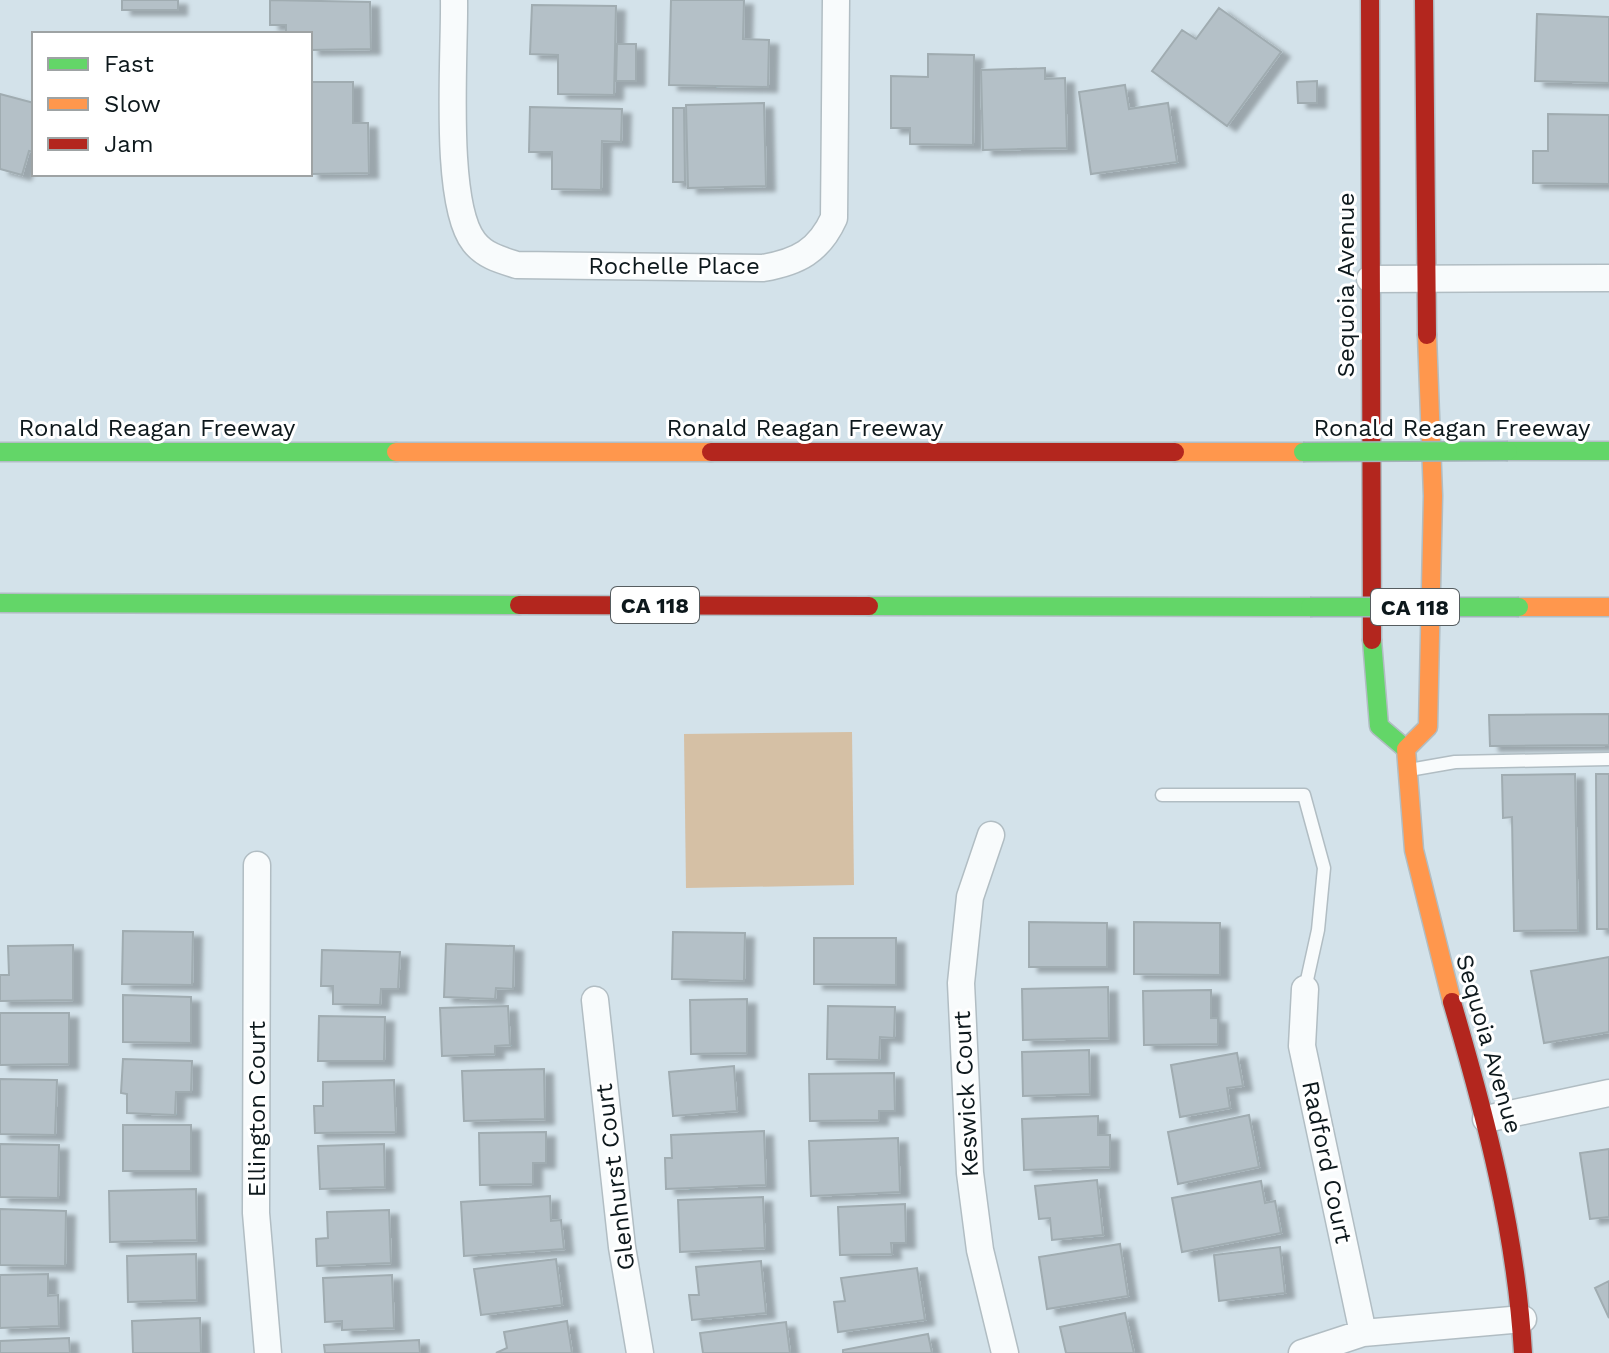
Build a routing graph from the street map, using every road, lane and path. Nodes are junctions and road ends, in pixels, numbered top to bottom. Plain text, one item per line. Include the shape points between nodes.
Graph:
1 (454, 0) edge
2 (836, 0) edge
3 (1370, 0) edge
4 (1424, 0) edge
5 (1609, 278) edge
6 (1370, 279) junction
7 (1425, 280) junction
8 (1609, 451) edge
9 (0, 452) edge
10 (0, 603) edge
11 (1609, 607) edge
12 (1406, 749) junction
13 (1609, 759) edge
14 (1408, 770) junction
15 (1162, 795) dead end
16 (991, 835) dead end
17 (257, 865) dead end
18 (1305, 989) joint
19 (595, 1000) dead end
20 (1609, 1093) edge
21 (1486, 1119) junction
22 (1523, 1319) junction
23 (1363, 1333) junction
24 (268, 1353) edge
25 (640, 1353) edge
26 (1005, 1353) edge
27 (1302, 1353) edge
28 (1523, 1353) edge

1 - 2 street, Rochelle Place via 456,196 473,241 489,256 517,265 763,268 812,252 825,239 836,202
3 - 6 main road, Sequoia Avenue
4 - 7 main road
5 - 7 street
6 - 7 street
6 - 12 main road, Sequoia Avenue via 1372,661 1379,726
7 - 12 main road via 1433,496 1428,727
8 - 9 main road, Ronald Reagan Freeway, bridge
10 - 11 main road, CA 118, bridge
12 - 14 main road, Sequoia Avenue
13 - 14 lane via 1455,762
14 - 21 main road, Sequoia Avenue via 1416,861
15 - 18 lane via 1304,795 1324,868
16 - 26 street, Keswick Court via 970,897 961,983 970,1173 980,1250
17 - 24 street, Ellington Court via 256,1213
18 - 23 street, Radford Court via 1302,1046
19 - 25 street, Glenhurst Court via 622,1247
20 - 21 street
21 - 22 main road, Sequoia Avenue via 1510,1218
22 - 23 street
22 - 28 main road, Sequoia Avenue
23 - 27 street

